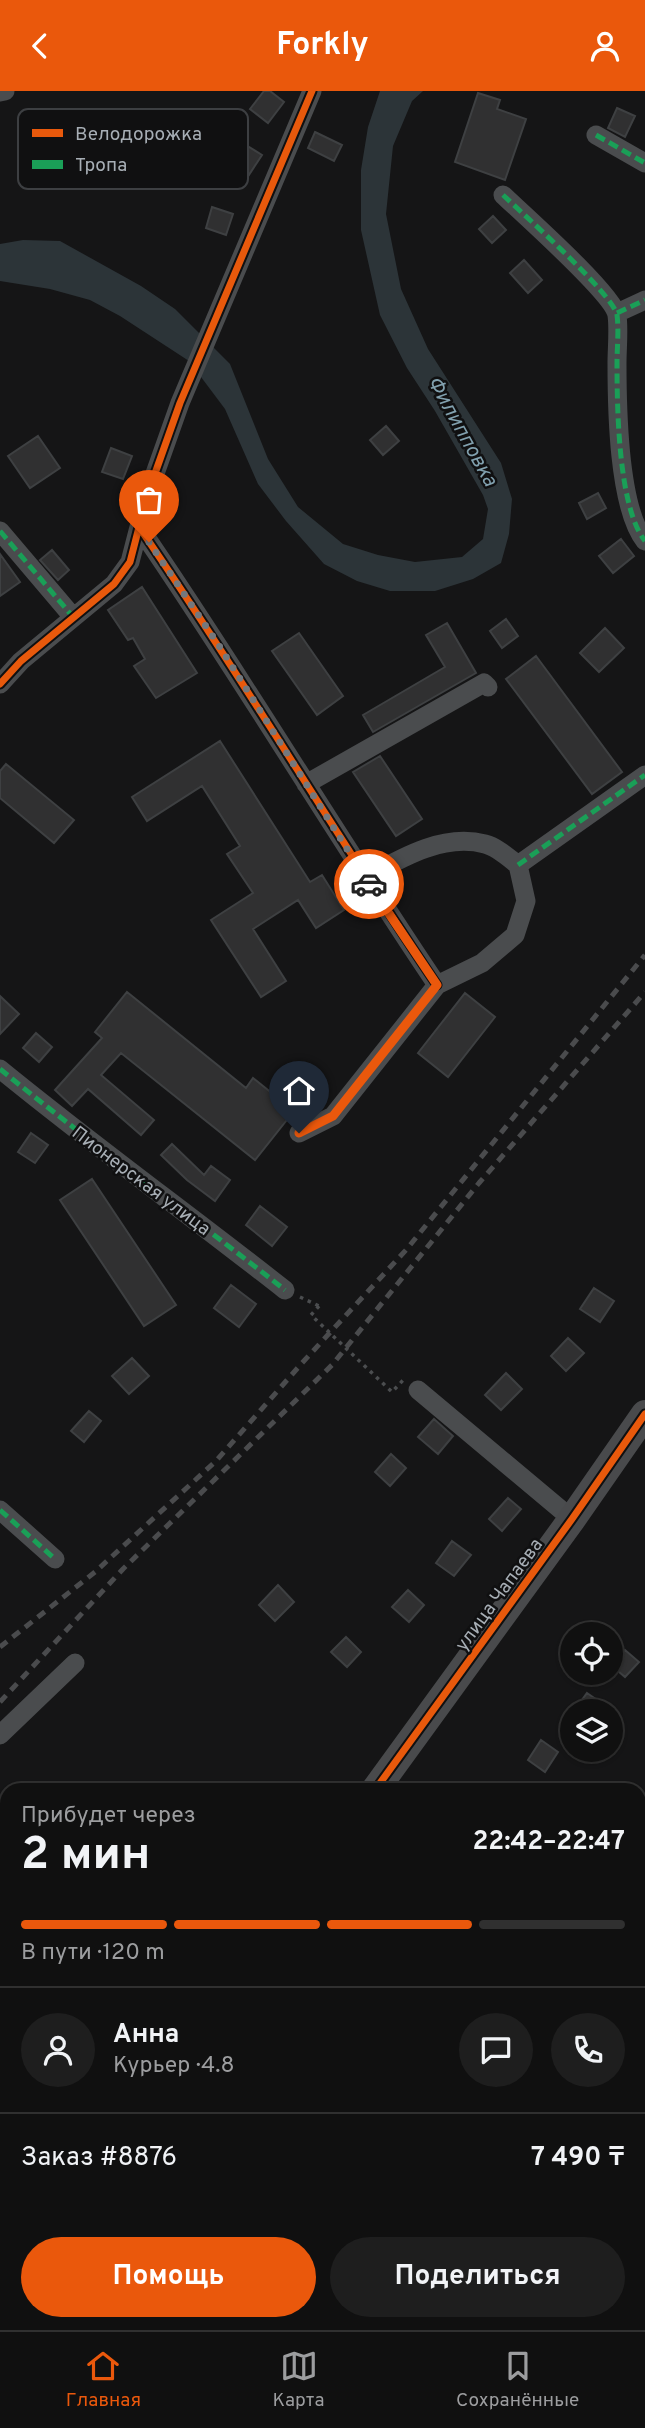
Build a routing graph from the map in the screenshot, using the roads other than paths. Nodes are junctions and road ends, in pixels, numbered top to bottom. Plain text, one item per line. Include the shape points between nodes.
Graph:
1 (5, 91) edge
2 (312, 91) edge
3 (0, 92) edge
4 (596, 135) dead end
5 (645, 163) edge
6 (503, 195) dead end
7 (645, 300) edge
8 (617, 313) junction
9 (139, 527) junction
10 (0, 531) edge
11 (645, 541) edge
12 (74, 617) junction
13 (0, 684) edge
14 (488, 687) dead end
15 (645, 775) edge
16 (306, 784) junction
17 (518, 865) junction
18 (365, 878) junction
19 (437, 985) junction
20 (0, 1069) edge
21 (299, 1133) dead end
22 (285, 1290) dead end
23 (412, 1384) road end
24 (645, 1414) edge
25 (0, 1510) edge
26 (572, 1519) junction
27 (55, 1559) dead end
28 (75, 1663) dead end
29 (0, 1735) edge
30 (380, 1783) edge

1 - 3 street
2 - 9 street via 180,403
4 - 5 street
6 - 8 street via 602,291
7 - 8 street
8 - 11 street via 619,442 627,493
9 - 12 street via 130,562 114,584
9 - 16 street
10 - 12 street
12 - 13 street
14 - 16 street via 484,683
15 - 17 street
16 - 18 street
17 - 18 street via 488,845 457,840 413,852
17 - 19 street via 526,901 515,935 482,963
18 - 19 street
19 - 21 street via 333,1116
20 - 22 street, Пионерская улица
23 - 26 street
24 - 26 street, улица Чапаева
25 - 27 street
26 - 30 street, улица Чапаева
28 - 29 street

